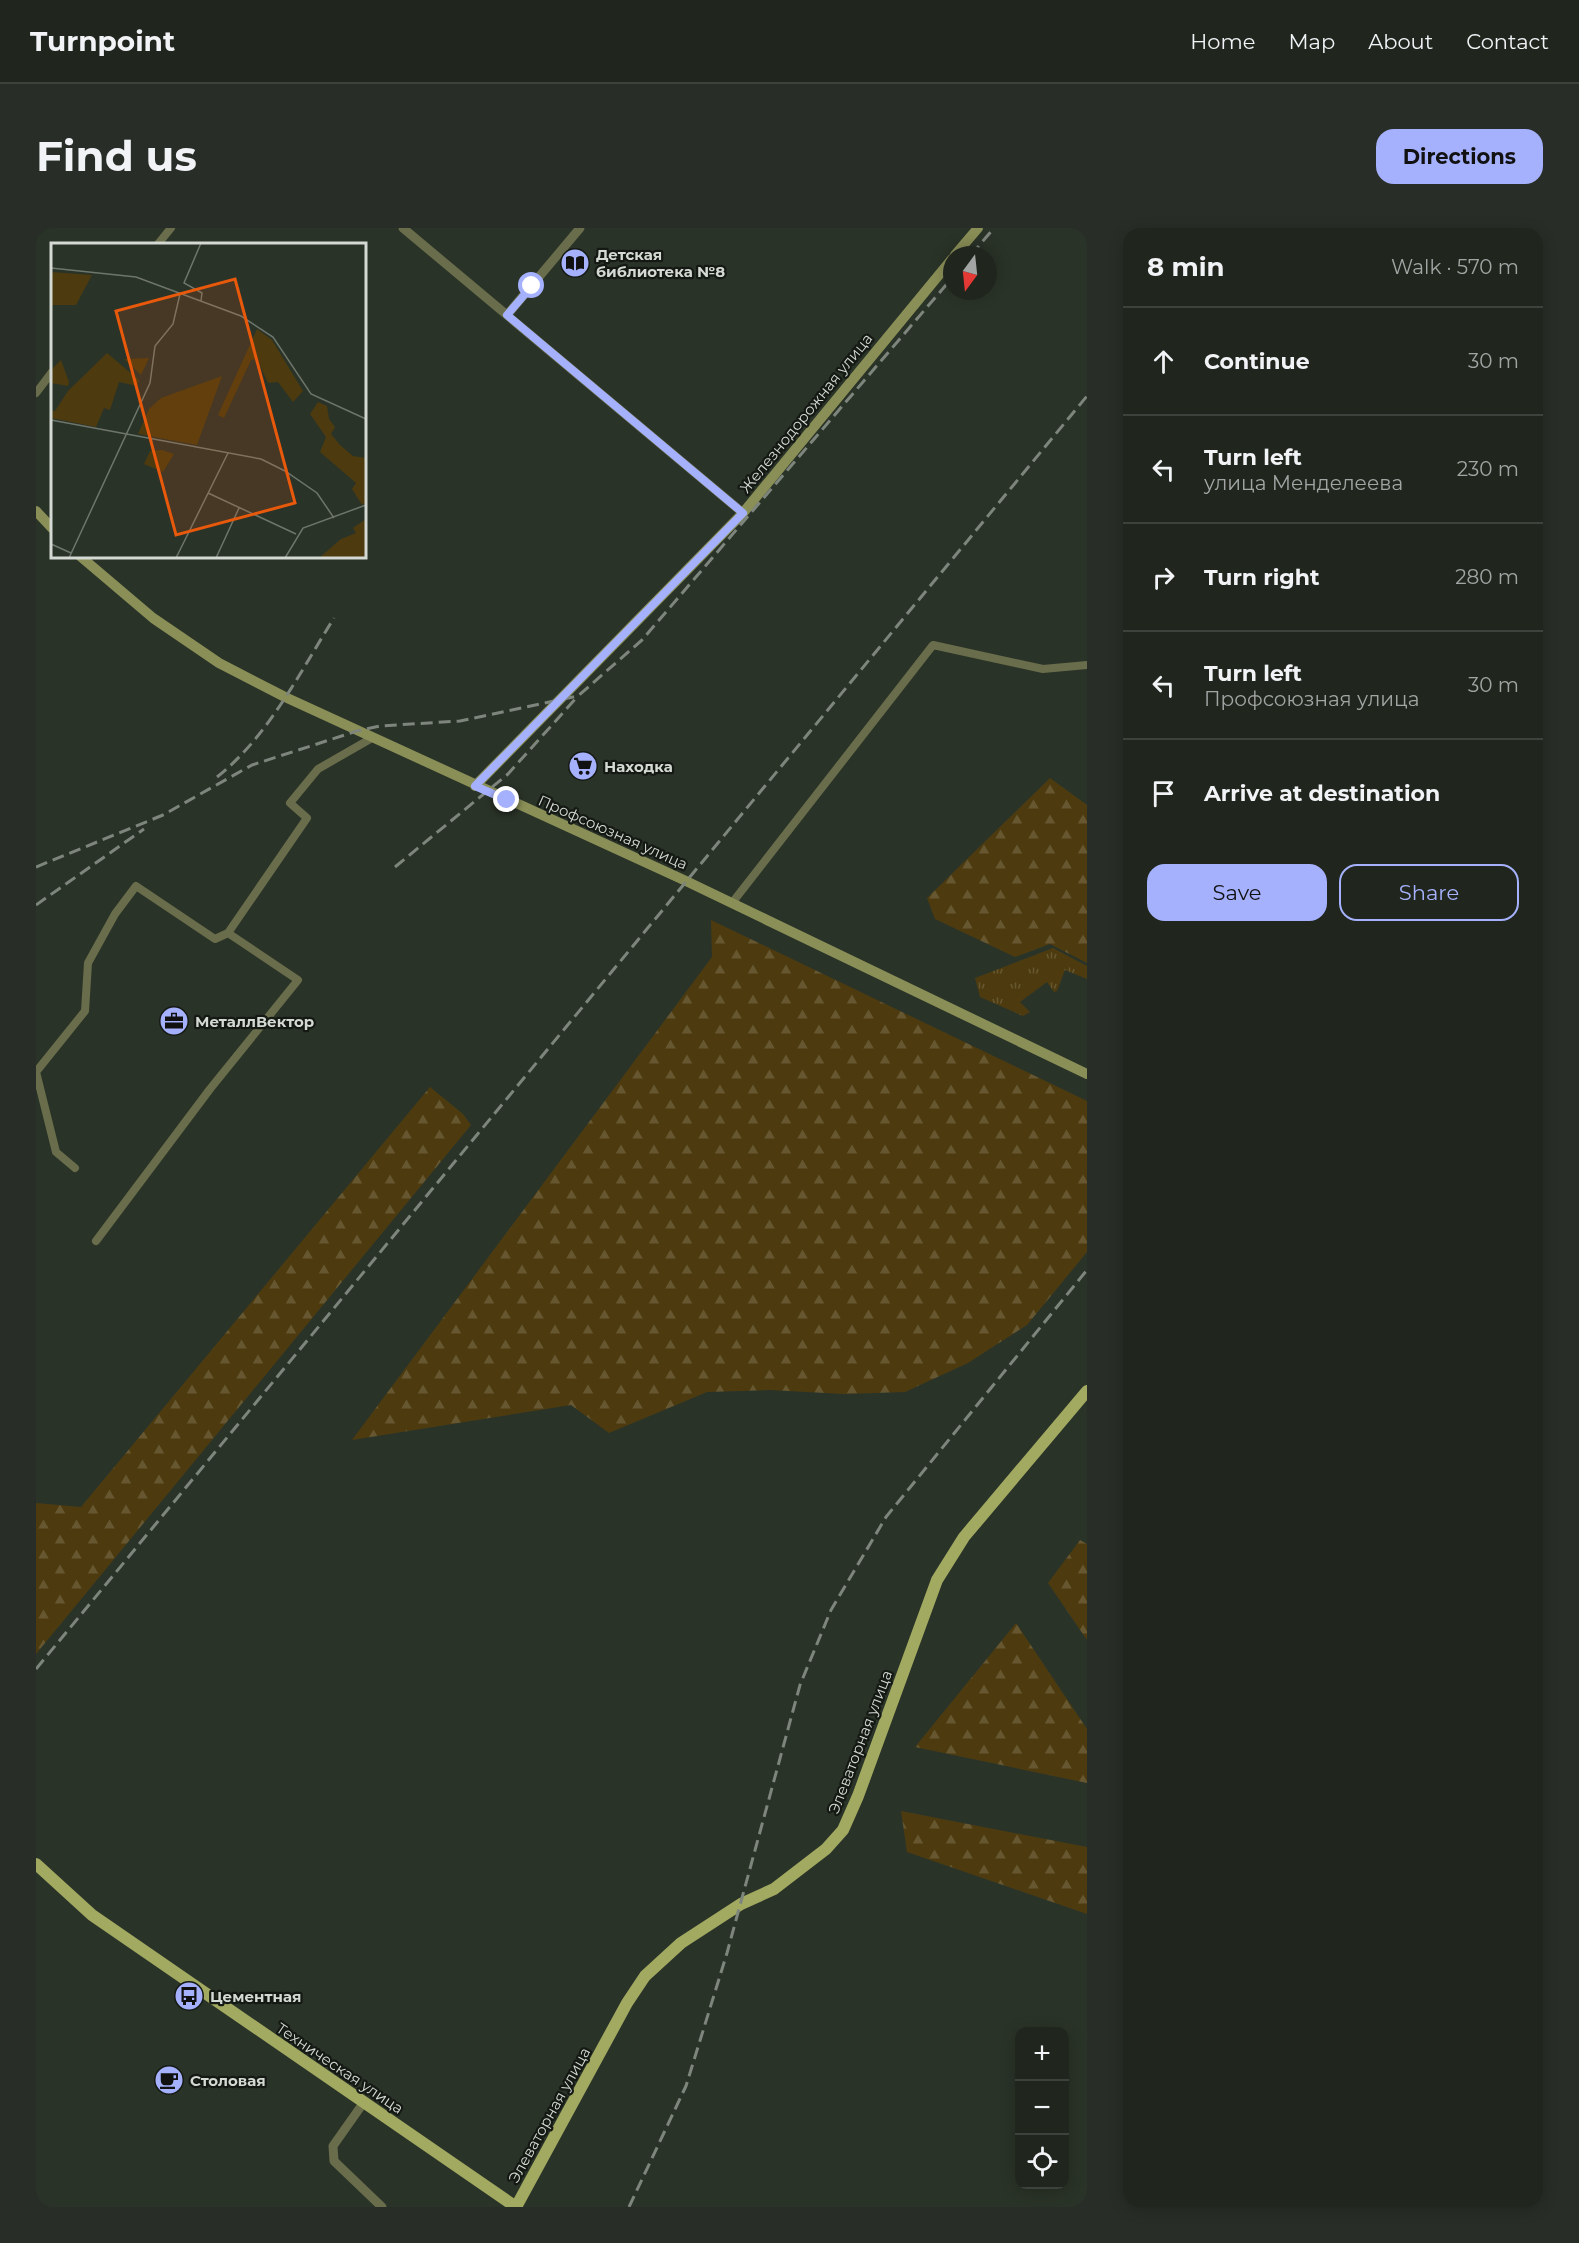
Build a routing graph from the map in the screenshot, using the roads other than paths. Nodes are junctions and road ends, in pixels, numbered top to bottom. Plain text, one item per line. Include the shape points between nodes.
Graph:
1 (171, 228) edge
2 (403, 228) edge
3 (580, 228) edge
4 (978, 228) edge
5 (159, 243) edge
6 (963, 246) edge
7 (943, 270) edge
8 (507, 315) junction
9 (51, 373) edge
10 (36, 393) edge
11 (36, 511) edge
12 (743, 513) junction
13 (51, 527) edge
14 (82, 558) edge
15 (1087, 665) edge
16 (372, 738) junction
17 (475, 786) junction
18 (732, 903) junction
19 (228, 933) junction
20 (1087, 1074) edge
21 (75, 1168) dead end
22 (96, 1242) dead end
23 (1087, 1391) edge
24 (36, 1864) edge
25 (364, 2102) junction
26 (382, 2207) edge
27 (516, 2207) edge

1 - 5 street
2 - 8 street
3 - 8 street
4 - 6 main road
7 - 12 main road, Железнодорожная улица
8 - 12 street
9 - 10 street
11 - 13 main road
12 - 17 main road, Железнодорожная улица
14 - 16 main road, Профсоюзная улица via 153,618 219,663
15 - 18 street via 1043,669 933,645
16 - 17 main road, Профсоюзная улица
16 - 19 street via 318,768 290,803 307,818
17 - 18 main road, Профсоюзная улица
18 - 20 main road, Профсоюзная улица
19 - 21 street via 215,939 136,886 115,914 88,963 84,1011 36,1072 56,1152
19 - 22 street via 298,980 210,1089
23 - 27 main road, Элеваторная улица via 964,1537 937,1580 843,1830 826,1849 774,1889 741,1904 681,1943 645,1976
24 - 25 main road, Техническая улица via 92,1915
25 - 26 street via 333,2146 334,2161
25 - 27 main road, Техническая улица

